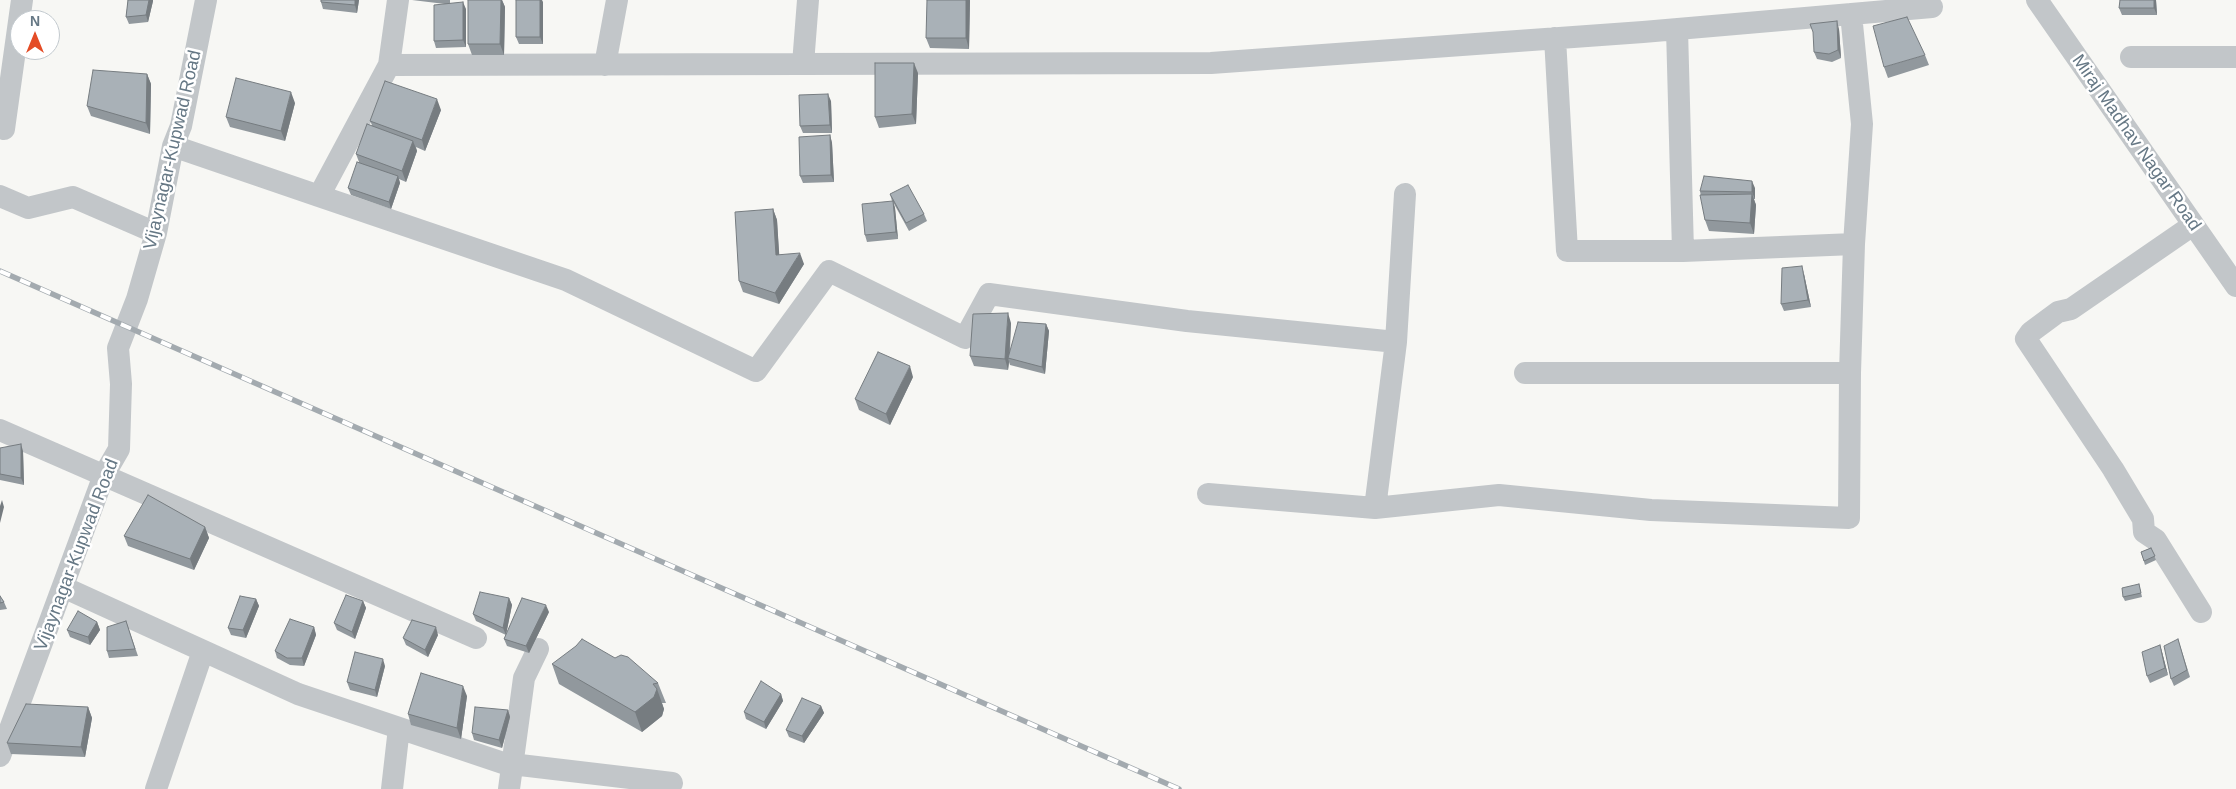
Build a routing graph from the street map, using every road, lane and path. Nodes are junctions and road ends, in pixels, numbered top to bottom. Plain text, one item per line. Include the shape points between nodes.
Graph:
1 (22, 0) edge
2 (206, 0) edge
3 (398, 0) edge
4 (617, 0) edge
5 (808, 0) edge
6 (2036, 0) edge
7 (1932, 7) dead end
8 (1777, 10) edge
9 (1851, 14) junction
10 (1677, 29) junction
11 (1555, 38) junction
12 (2131, 57) dead end
13 (2236, 57) edge
14 (803, 64) junction
15 (605, 65) junction
16 (389, 66) junction
17 (4, 129) dead end
18 (173, 146) junction
19 (1405, 194) dead end
20 (0, 196) edge
21 (319, 196) junction
22 (2193, 224) junction
23 (156, 234) junction
24 (1854, 244) junction
25 (1682, 251) junction
26 (2236, 286) edge
27 (1396, 342) junction
28 (1525, 373) dead end
29 (1850, 374) junction
30 (0, 430) edge
31 (104, 475) junction
32 (1208, 494) dead end
33 (1375, 508) junction
34 (63, 587) junction
35 (2201, 612) dead end
36 (476, 638) dead end
37 (538, 649) dead end
38 (203, 651) junction
39 (399, 728) junction
40 (0, 756) edge
41 (512, 764) junction
42 (672, 783) dead end
43 (156, 789) edge
44 (392, 789) edge
45 (509, 789) edge

1 - 17 street
2 - 18 street, Vijaynagar-Kupwad Road via 181,126
3 - 16 street
4 - 15 street
5 - 14 street
6 - 22 street, Miraj Madhav Nagar Road
7 - 9 street
8 - 9 street
8 - 10 street
9 - 24 street via 1862,124
10 - 11 street
10 - 25 street
11 - 14 street via 1212,63
11 - 25 street via 1567,250
12 - 13 street
14 - 15 street
15 - 16 street
16 - 21 street
18 - 21 street
18 - 23 street, Vijaynagar-Kupwad Road
19 - 27 street
20 - 23 street via 28,208 73,196
21 - 27 street via 566,280 756,371 829,271 965,338 989,294 1187,321
22 - 26 street, Miraj Madhav Nagar Road
22 - 35 street via 2071,309 2058,312 2030,332 2026,339 2113,468 2143,519 2144,532 2156,540
23 - 31 street, Vijaynagar-Kupwad Road via 138,299 118,348 121,384 119,449
24 - 25 street
24 - 29 street
27 - 33 street
28 - 29 street
29 - 33 street via 1849,518 1651,510 1499,495
30 - 31 street
31 - 34 street, Vijaynagar-Kupwad Road
31 - 36 street
32 - 33 street
34 - 38 street
34 - 40 street, Vijaynagar-Kupwad Road
37 - 41 street via 524,678
38 - 39 street via 298,694
38 - 43 street
39 - 41 street
39 - 44 street
41 - 42 street
41 - 45 street

